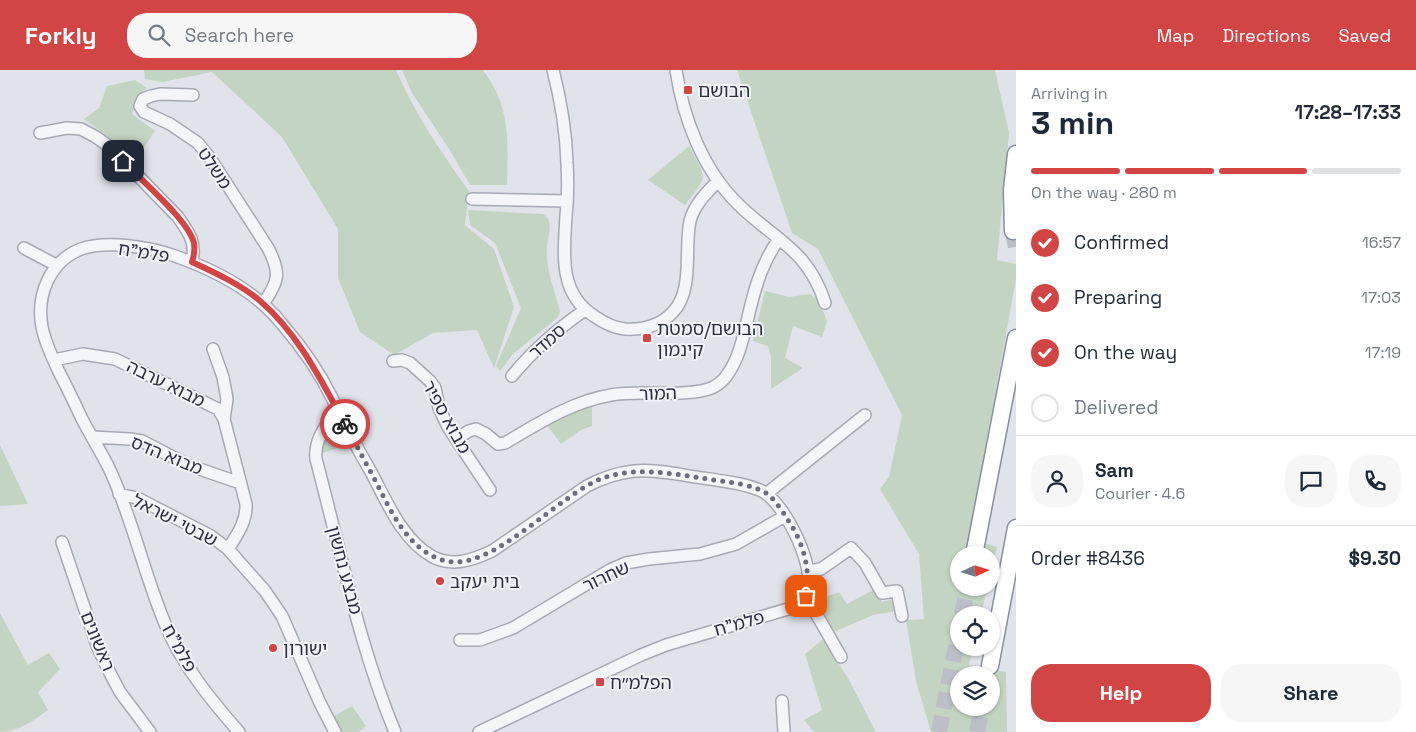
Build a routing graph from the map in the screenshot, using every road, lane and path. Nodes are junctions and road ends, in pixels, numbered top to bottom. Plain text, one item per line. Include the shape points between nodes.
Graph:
1 (553, 70) edge
2 (676, 70) edge
3 (193, 95) dead end
4 (40, 133) dead end
5 (1016, 154) edge
6 (718, 181) junction
7 (472, 199) dead end
8 (567, 201) junction
9 (1013, 230) dead end
10 (779, 238) junction
11 (24, 248) dead end
12 (192, 262) junction
13 (56, 265) junction
14 (825, 303) dead end
15 (263, 304) junction
16 (585, 310) junction
17 (1016, 338) edge
18 (212, 349) dead end
19 (54, 360) junction
20 (393, 360) dead end
21 (512, 376) dead end
22 (337, 410) junction
23 (865, 415) dead end
24 (224, 419) junction
25 (92, 437) junction
26 (456, 439) junction
27 (240, 482) junction
28 (490, 490) dead end
29 (119, 494) junction
30 (766, 494) junction
31 (785, 516) junction
32 (1016, 528) edge
33 (62, 542) dead end
34 (976, 546) edge
35 (228, 549) junction
36 (808, 571) junction
37 (806, 596) junction
38 (902, 616) dead end
39 (460, 640) dead end
40 (841, 657) dead end
41 (990, 666) dead end
42 (782, 701) dead end
43 (150, 732) edge
44 (238, 732) edge
45 (335, 732) edge
46 (395, 732) edge
47 (479, 732) edge
48 (784, 732) edge

1 - 8 street via 567,147
2 - 6 street via 688,119 701,152
3 - 15 street, משלט via 151,96 143,99 140,106 144,112 170,124 198,143 268,248 276,263 277,276 273,290
4 - 12 street via 81,129 110,147 188,230 194,242
5 - 9 highway via 1012,190
6 - 10 street via 738,205
6 - 16 street via 706,193 691,219 683,297 662,322 634,329 616,328
7 - 8 street
8 - 16 street via 564,266 569,284
10 - 14 street via 803,260
10 - 26 street, המור via 764,263 737,356 720,384 694,392 592,399 541,421 505,443 498,444 476,428
11 - 13 street
12 - 13 street, פלמ"ח via 146,249 105,246 86,247 69,254
12 - 15 street, פלמ"ח via 218,274
13 - 19 street, פלמ"ח via 42,292 41,308 42,327
15 - 22 street, פלמ"ח via 310,360
16 - 21 street, סמדר via 541,344
17 - 34 highway
18 - 24 street via 224,384
19 - 24 street, מבוא ערבה via 83,354 115,359 207,402 218,409
19 - 25 street, פלמ"ח
20 - 26 street, מבוא ספיר via 410,363 430,381 435,388 439,408
22 - 30 street, פלמ"ח via 398,523 422,550 448,562 475,559 492,551 587,486 618,474 636,471 673,474 742,484
22 - 46 street, מבצע נחשון via 318,440 316,459 369,662
23 - 30 street
24 - 27 street, מבוא ערבה
25 - 27 street, מבוא הדס via 142,441 188,465
25 - 29 street, פלמ"ח
26 - 28 street, מבוא ספיר
27 - 35 street, מבוא ערבה via 246,513
29 - 35 street, שבטי ישראל via 137,498 212,536
29 - 44 street, פלמ"ח via 173,641 210,698
30 - 31 street, פלמ"ח
31 - 36 street, פלמ"ח via 794,529
31 - 39 street, שחרור via 750,538 721,548 700,554 626,563 513,628 480,640
32 - 41 highway
33 - 43 street, ראשונים via 98,648 120,692
35 - 45 street, שבטי ישראל via 266,591 282,616
36 - 37 street, פלמ"ח
36 - 38 street via 821,569 851,548 865,563 882,593 897,591
37 - 40 street
37 - 47 street, פלמ"ח via 788,609 641,655
42 - 48 street

